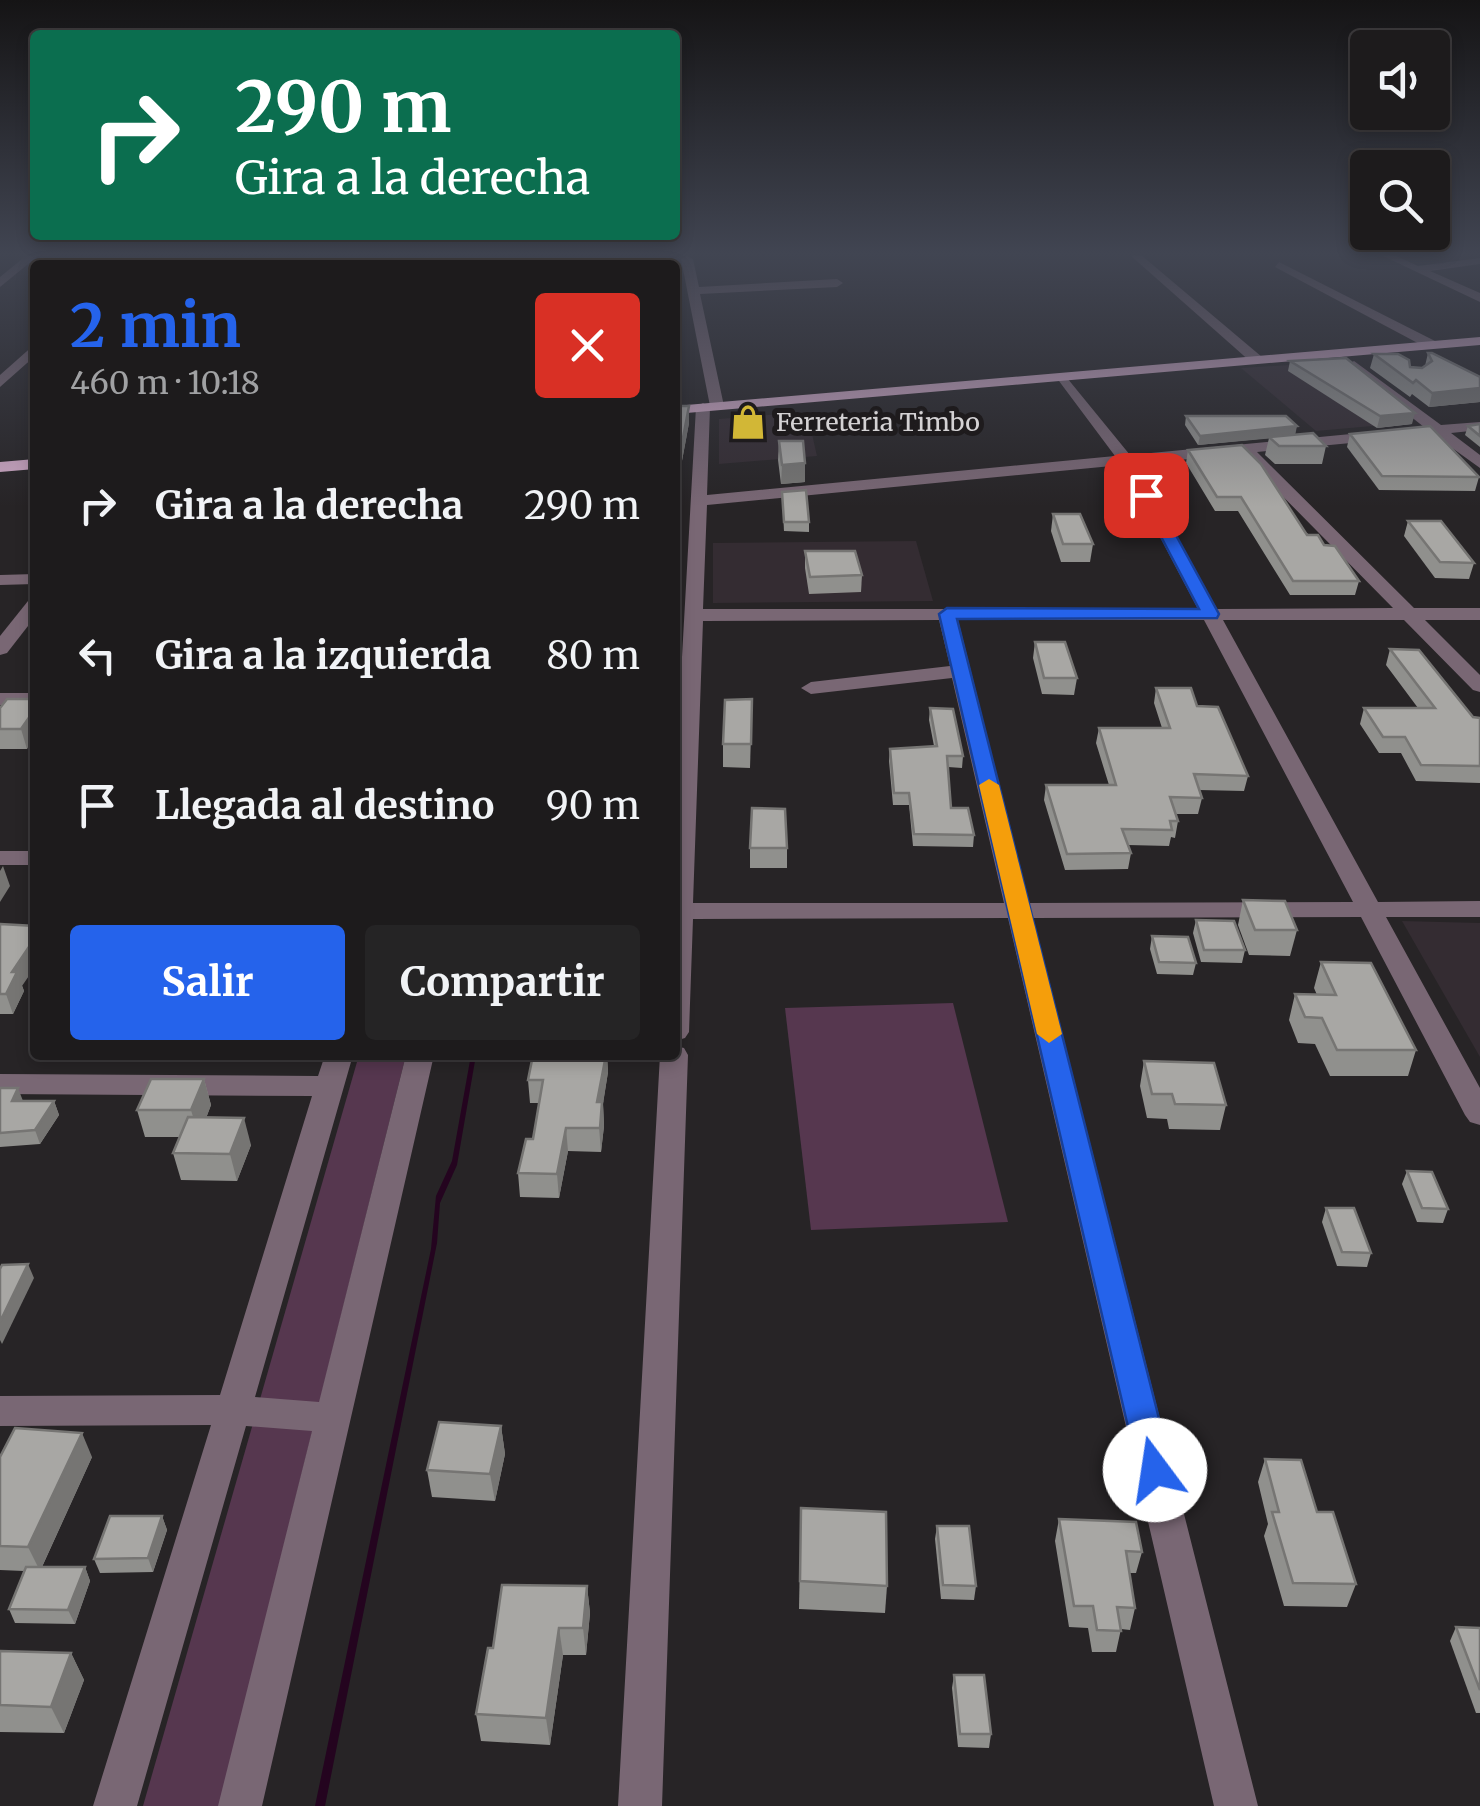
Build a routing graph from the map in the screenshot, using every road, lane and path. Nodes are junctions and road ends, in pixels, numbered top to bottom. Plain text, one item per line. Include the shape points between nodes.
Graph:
1 (701, 339) edge
2 (1233, 339) edge
3 (1421, 339) edge
4 (1480, 341) edge
5 (1432, 345) junction
6 (1383, 350) junction
7 (30, 353) edge
8 (1339, 353) junction
9 (1257, 360) junction
10 (1407, 365) edge
11 (1369, 376) junction
12 (1393, 376) edge
13 (1063, 377) junction
14 (0, 384) edge
15 (710, 407) junction
16 (680, 410) edge
17 (1480, 426) edge
18 (1438, 430) junction
19 (1244, 448) junction
20 (1127, 460) junction
21 (1480, 463) edge
22 (30, 464) edge
23 (0, 467) edge
24 (699, 501) junction
25 (30, 579) edge
26 (0, 580) edge
27 (30, 611) edge
28 (947, 614) junction
29 (1211, 614) junction
30 (1408, 614) junction
31 (1480, 614) edge
32 (694, 615) junction
33 (0, 649) edge
34 (962, 671) junction
35 (1480, 686) edge
36 (811, 688) dead end
37 (0, 699) edge
38 (30, 699) edge
39 (0, 858) edge
40 (30, 858) edge
41 (680, 874) edge
42 (1369, 909) junction
43 (1480, 909) edge
44 (1020, 910) junction
45 (680, 911) edge
46 (419, 1060) edge
47 (674, 1060) edge
48 (335, 1070) edge
49 (0, 1084) edge
50 (1480, 1115) edge
51 (233, 1410) junction
52 (0, 1411) edge
53 (333, 1418) junction
54 (115, 1806) edge
55 (240, 1806) edge
56 (640, 1806) edge
57 (1236, 1806) edge

1 - 15 street
2 - 9 street
3 - 5 street
4 - 5 main road
5 - 6 main road
6 - 8 main road
6 - 10 street
7 - 14 street
8 - 9 main road
8 - 11 street
9 - 13 main road
11 - 12 street
11 - 18 street
13 - 15 main road
13 - 20 street
15 - 16 main road
15 - 24 street
17 - 18 street
18 - 19 street
18 - 21 street
19 - 20 street
19 - 30 street
20 - 24 street
20 - 29 street
22 - 23 main road
24 - 32 street
25 - 26 street
27 - 33 street
28 - 29 street
28 - 32 street
28 - 34 street
29 - 30 street
29 - 42 street
30 - 31 street
30 - 35 street
32 - 41 street
34 - 36 street
34 - 44 street
37 - 38 street
39 - 40 street
42 - 43 street
42 - 44 street
42 - 50 street
44 - 45 street
44 - 57 street
46 - 53 street
47 - 56 street
48 - 49 street
48 - 51 street
51 - 52 street
51 - 53 street
51 - 54 street
53 - 55 street

